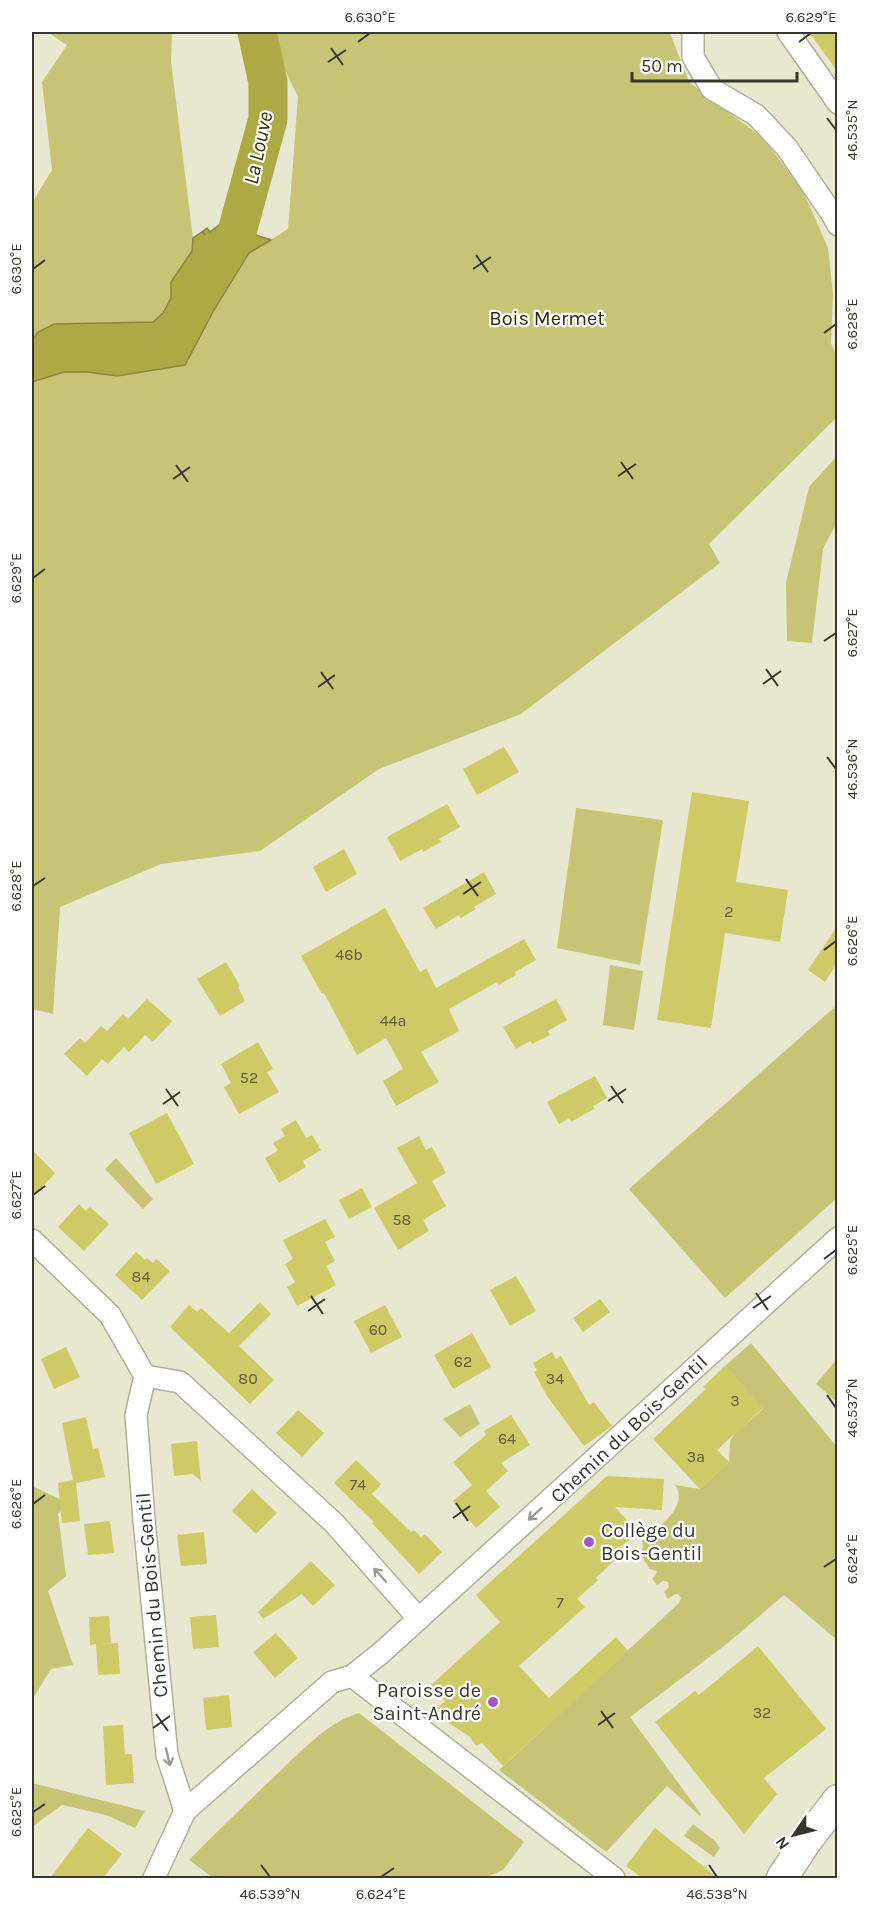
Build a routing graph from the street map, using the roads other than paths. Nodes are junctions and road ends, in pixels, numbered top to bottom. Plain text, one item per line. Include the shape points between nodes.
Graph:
1 (693, 32) edge
2 (788, 32) edge
3 (837, 103) edge
4 (837, 225) edge
5 (837, 1238) edge
6 (32, 1240) edge
7 (145, 1376) junction
8 (419, 1619) junction
9 (352, 1676) junction
10 (837, 1800) edge
11 (185, 1811) junction
12 (153, 1878) edge
13 (614, 1878) edge
14 (782, 1878) edge

1 - 4 street via 693,57 712,89 756,115 787,148
2 - 3 street
5 -> 8 street, Chemin du Bois-Gentil
6 - 7 street via 110,1315
8 -> 7 street via 334,1523 180,1382
7 -> 11 street, Chemin du Bois-Gentil via 136,1415 144,1520 167,1755
8 - 9 street, Chemin du Bois-Gentil
9 - 11 street, Chemin du Bois-Gentil via 332,1682
9 - 13 street
10 - 14 main road
11 - 12 street, Chemin du Bois-Gentil

